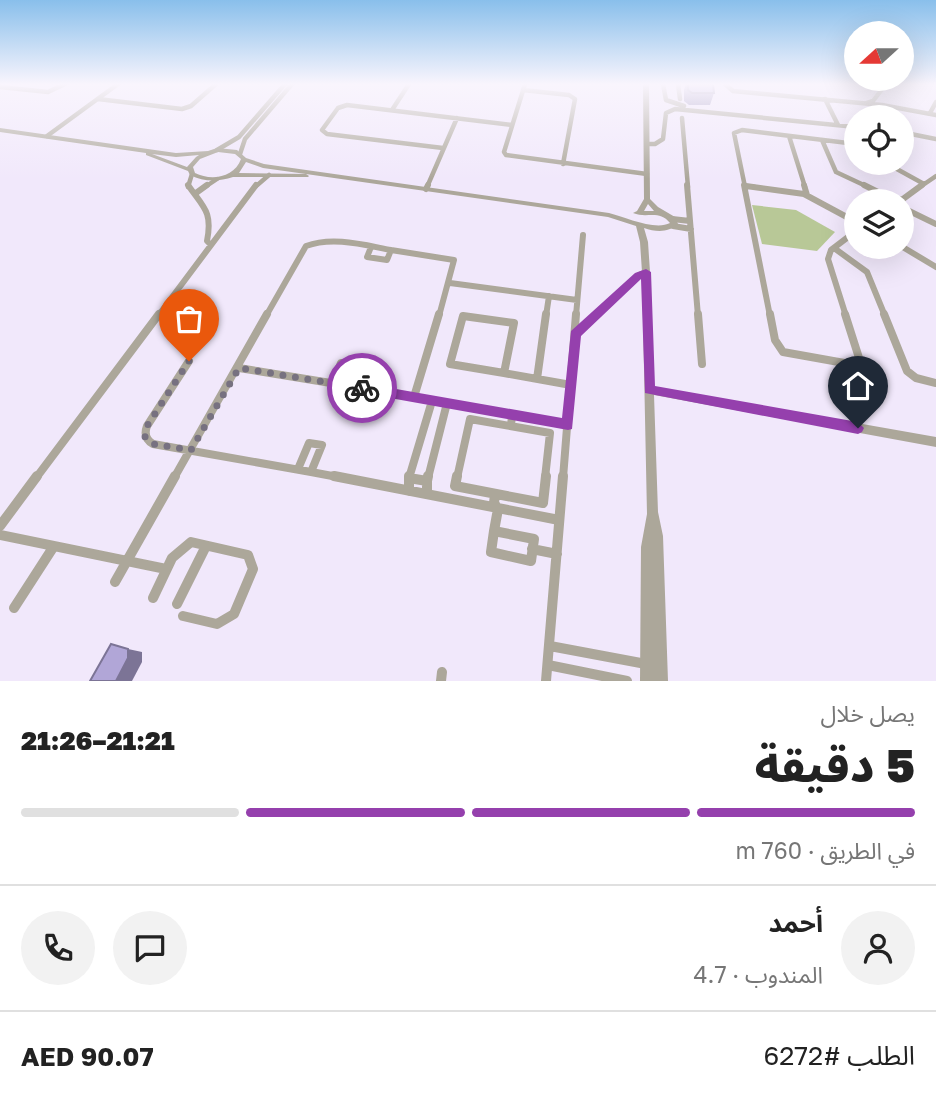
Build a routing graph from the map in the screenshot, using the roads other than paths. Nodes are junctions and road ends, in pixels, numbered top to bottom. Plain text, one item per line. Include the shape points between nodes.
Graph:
1 (75, 116) edge
2 (257, 116) edge
3 (265, 116) edge
4 (334, 116) edge
5 (439, 116) edge
6 (515, 116) edge
7 (572, 116) edge
8 (647, 116) edge
9 (666, 116) edge
10 (751, 116) edge
11 (832, 116) edge
12 (457, 118) junction
13 (682, 118) dead end
14 (836, 124) junction
15 (512, 125) junction
16 (844, 125) edge
17 (0, 130) edge
18 (914, 135) edge
19 (47, 136) junction
20 (789, 136) junction
21 (936, 139) edge
22 (822, 140) junction
23 (844, 143) edge
24 (647, 144) junction
25 (443, 148) junction
26 (141, 150) junction
27 (217, 150) junction
28 (207, 153) junction
29 (242, 156) junction
30 (563, 164) junction
31 (191, 172) junction
32 (318, 174) junction
33 (647, 174) junction
34 (908, 175) edge
35 (228, 176) junction
36 (269, 176) junction
37 (936, 176) edge
38 (217, 179) junction
39 (924, 184) junction
40 (746, 186) junction
41 (426, 189) junction
42 (869, 189) edge
43 (914, 191) edge
44 (196, 193) junction
45 (807, 195) junction
46 (647, 200) junction
47 (639, 212) junction
48 (662, 213) junction
49 (914, 213) edge
50 (609, 215) junction
51 (844, 215) edge
52 (673, 223) junction
53 (637, 224) junction
54 (936, 224) edge
55 (691, 225) junction
56 (662, 229) junction
57 (583, 235) dead end
58 (844, 240) edge
59 (211, 245) junction
60 (644, 246) junction
61 (834, 248) junction
62 (914, 254) edge
63 (936, 267) edge
64 (646, 272) junction
65 (450, 283) junction
66 (549, 296) junction
67 (578, 300) junction
68 (575, 334) junction
69 (189, 361) dead end
70 (702, 364) dead end
71 (239, 368) junction
72 (504, 373) junction
73 (537, 379) junction
74 (333, 383) junction
75 (936, 383) edge
76 (343, 385) junction
77 (571, 385) junction
78 (649, 390) junction
79 (414, 397) junction
80 (432, 401) junction
81 (447, 404) junction
82 (429, 412) junction
83 (444, 415) junction
84 (512, 415) junction
85 (568, 425) junction
86 (511, 426) junction
87 (936, 442) edge
88 (191, 450) junction
89 (298, 469) junction
90 (311, 472) junction
91 (409, 478) junction
92 (427, 481) junction
93 (409, 491) junction
94 (495, 494) junction
95 (427, 495) junction
96 (498, 509) junction
97 (652, 512) junction
98 (559, 520) junction
99 (0, 526) edge
100 (494, 531) junction
101 (0, 535) edge
102 (205, 545) junction
103 (54, 546) junction
104 (532, 550) junction
105 (557, 554) junction
106 (127, 561) junction
107 (166, 569) junction
108 (115, 582) dead end
109 (153, 598) dead end
110 (177, 604) dead end
111 (14, 608) dead end
112 (183, 615) dead end
113 (550, 646) junction
114 (646, 664) junction
115 (548, 665) junction
116 (546, 681) edge
117 (627, 681) edge
118 (647, 681) edge
119 (661, 681) edge

1 - 19 street
2 - 27 street via 239,137
3 - 29 street via 245,139
4 - 25 street via 322,131 327,134
5 - 12 street
6 - 15 street
7 - 30 street
8 - 24 street
9 - 24 street via 664,137
10 - 14 street
11 - 14 street
12 - 15 street
12 - 25 street
13 - 55 street
14 - 16 street
15 - 30 street via 506,155
17 - 19 street
18 - 21 street
19 - 26 street
20 - 22 street
20 - 40 street via 738,134
20 - 45 street
22 - 23 street
22 - 42 street via 834,171
24 - 33 street
25 - 41 street
26 - 28 street
26 - 31 street
27 - 28 street
27 - 29 street
28 - 31 street via 194,161
29 - 32 street via 263,166
29 - 35 street via 241,168
30 - 33 street
31 - 38 street via 199,178
31 - 44 street via 188,187
32 - 36 street
32 - 41 street
33 - 46 street
34 - 39 street
35 - 36 street
35 - 38 street
36 - 59 street via 257,184
37 - 39 street
38 - 44 street
39 - 43 street
40 - 45 street
40 - 61 street via 776,344 783,352 850,365 860,356 828,260
41 - 50 street
44 - 59 street via 208,211 207,241
45 - 51 street
46 - 47 street
46 - 48 street
47 - 48 street
47 - 50 street
47 - 53 street via 632,218
48 - 52 street
49 - 54 street
50 - 53 street
52 - 55 street
52 - 56 street
53 - 56 street
53 - 60 street
55 - 70 street
56 - 60 street
57 - 67 street
58 - 61 street
59 - 99 street
60 - 64 street
61 - 75 street via 867,272 907,371
62 - 63 street
64 - 68 street
64 - 78 street
65 - 66 street
65 - 71 street via 452,258 321,241 306,246
65 - 79 street
66 - 67 street
66 - 73 street
67 - 68 street
68 - 77 street
69 - 88 street via 145,434 153,444
71 - 74 street
71 - 88 street
72 - 72 street via 450,364 463,316 514,323
72 - 73 street
73 - 77 street
74 - 76 street
74 - 76 street via 341,363 351,364
76 - 79 street
77 - 85 street
78 - 87 street
78 - 97 street
79 - 80 street
80 - 81 street
80 - 82 street
81 - 83 street
81 - 84 street
82 - 83 street
82 - 91 street
83 - 92 street
84 - 85 street
84 - 86 street
85 - 98 street
86 - 94 street via 470,419 455,486
86 - 94 street via 550,433 543,503
88 - 89 street
88 - 106 street
89 - 90 street
89 - 90 street via 309,443 322,445
90 - 93 street
91 - 92 street
91 - 93 street
92 - 95 street
93 - 95 street
94 - 96 street
95 - 96 street
96 - 98 street
96 - 100 street
97 - 114 street via 647,547
97 - 119 street via 657,536
98 - 105 street
100 - 104 street via 534,538
100 - 104 street via 491,552 531,561
101 - 103 street
102 - 107 street via 183,545
102 - 110 street
102 - 112 street via 248,555 253,569 234,614 217,624
103 - 106 street
103 - 111 street
104 - 105 street
105 - 113 street
106 - 107 street
106 - 108 street
107 - 109 street
113 - 114 street
113 - 115 street
114 - 118 street
115 - 116 street
115 - 117 street

